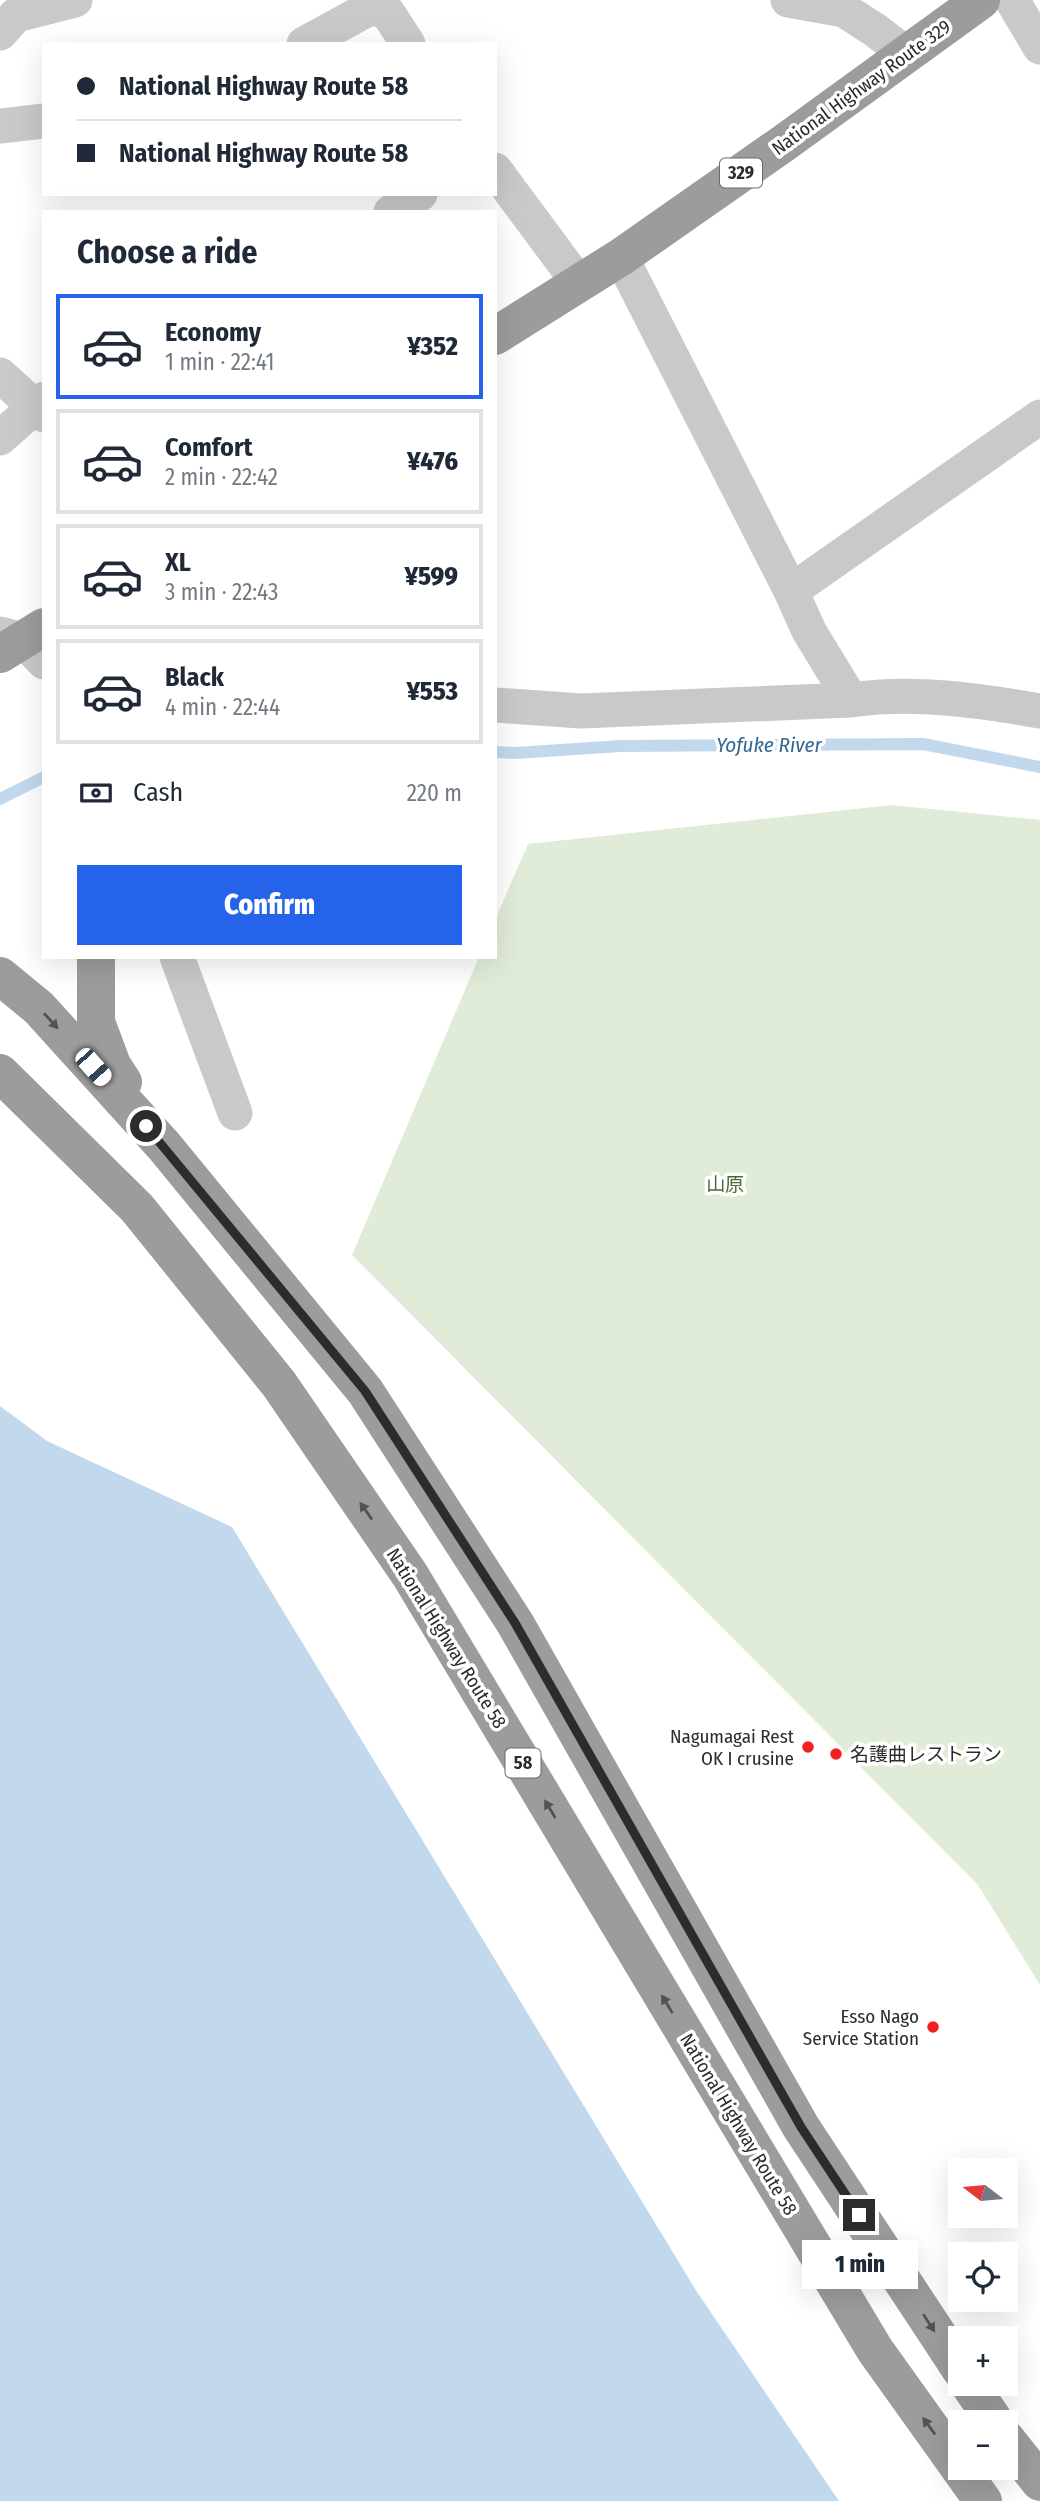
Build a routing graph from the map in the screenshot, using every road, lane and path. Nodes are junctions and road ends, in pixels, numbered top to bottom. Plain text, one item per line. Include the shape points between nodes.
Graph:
1 (75, 0) edge
2 (788, 0) edge
3 (981, 0) edge
4 (1013, 0) edge
5 (2, 26) edge
6 (308, 42) edge
7 (407, 42) edge
8 (1040, 47) edge
9 (905, 53) junction
10 (42, 121) edge
11 (0, 126) edge
12 (497, 173) edge
13 (417, 196) edge
14 (394, 210) edge
15 (621, 257) junction
16 (578, 282) junction
17 (497, 335) edge
18 (0, 375) edge
19 (41, 407) edge
20 (1037, 427) edge
21 (0, 438) edge
22 (791, 591) junction
23 (851, 700) junction
24 (497, 705) edge
25 (1040, 711) edge
26 (96, 959) edge
27 (178, 959) edge
28 (0, 976) edge
29 (0, 1073) edge
30 (235, 1113) dead end
31 (164, 1146) junction
32 (948, 2350) edge
33 (1018, 2454) edge
34 (1040, 2482) edge
35 (983, 2501) edge

1 - 5 street via 16,15
2 - 9 street via 844,10
3 - 9 highway, National Highway Route 329 / 329
4 - 8 street
6 - 7 street via 372,7 387,13
9 - 15 highway, National Highway Route 329 / 329
10 - 11 street
12 - 16 street
13 - 14 street
15 - 16 highway, National Highway Route 329 / 329
15 - 22 street
16 - 17 highway, National Highway Route 329 / 329
18 - 19 street
19 - 21 street
20 - 22 street
22 - 23 street via 809,631
23 - 24 street via 581,711
23 - 25 street via 964,698
26 - 31 highway via 96,1023 112,1065
27 - 30 street
28 -> 31 highway via 39,1008
35 -> 29 highway, National Highway Route 58 / 58 via 875,2350 410,1574 279,1384 137,1208
31 -> 32 highway via 380,1414 515,1623 801,2127
33 - 34 highway

